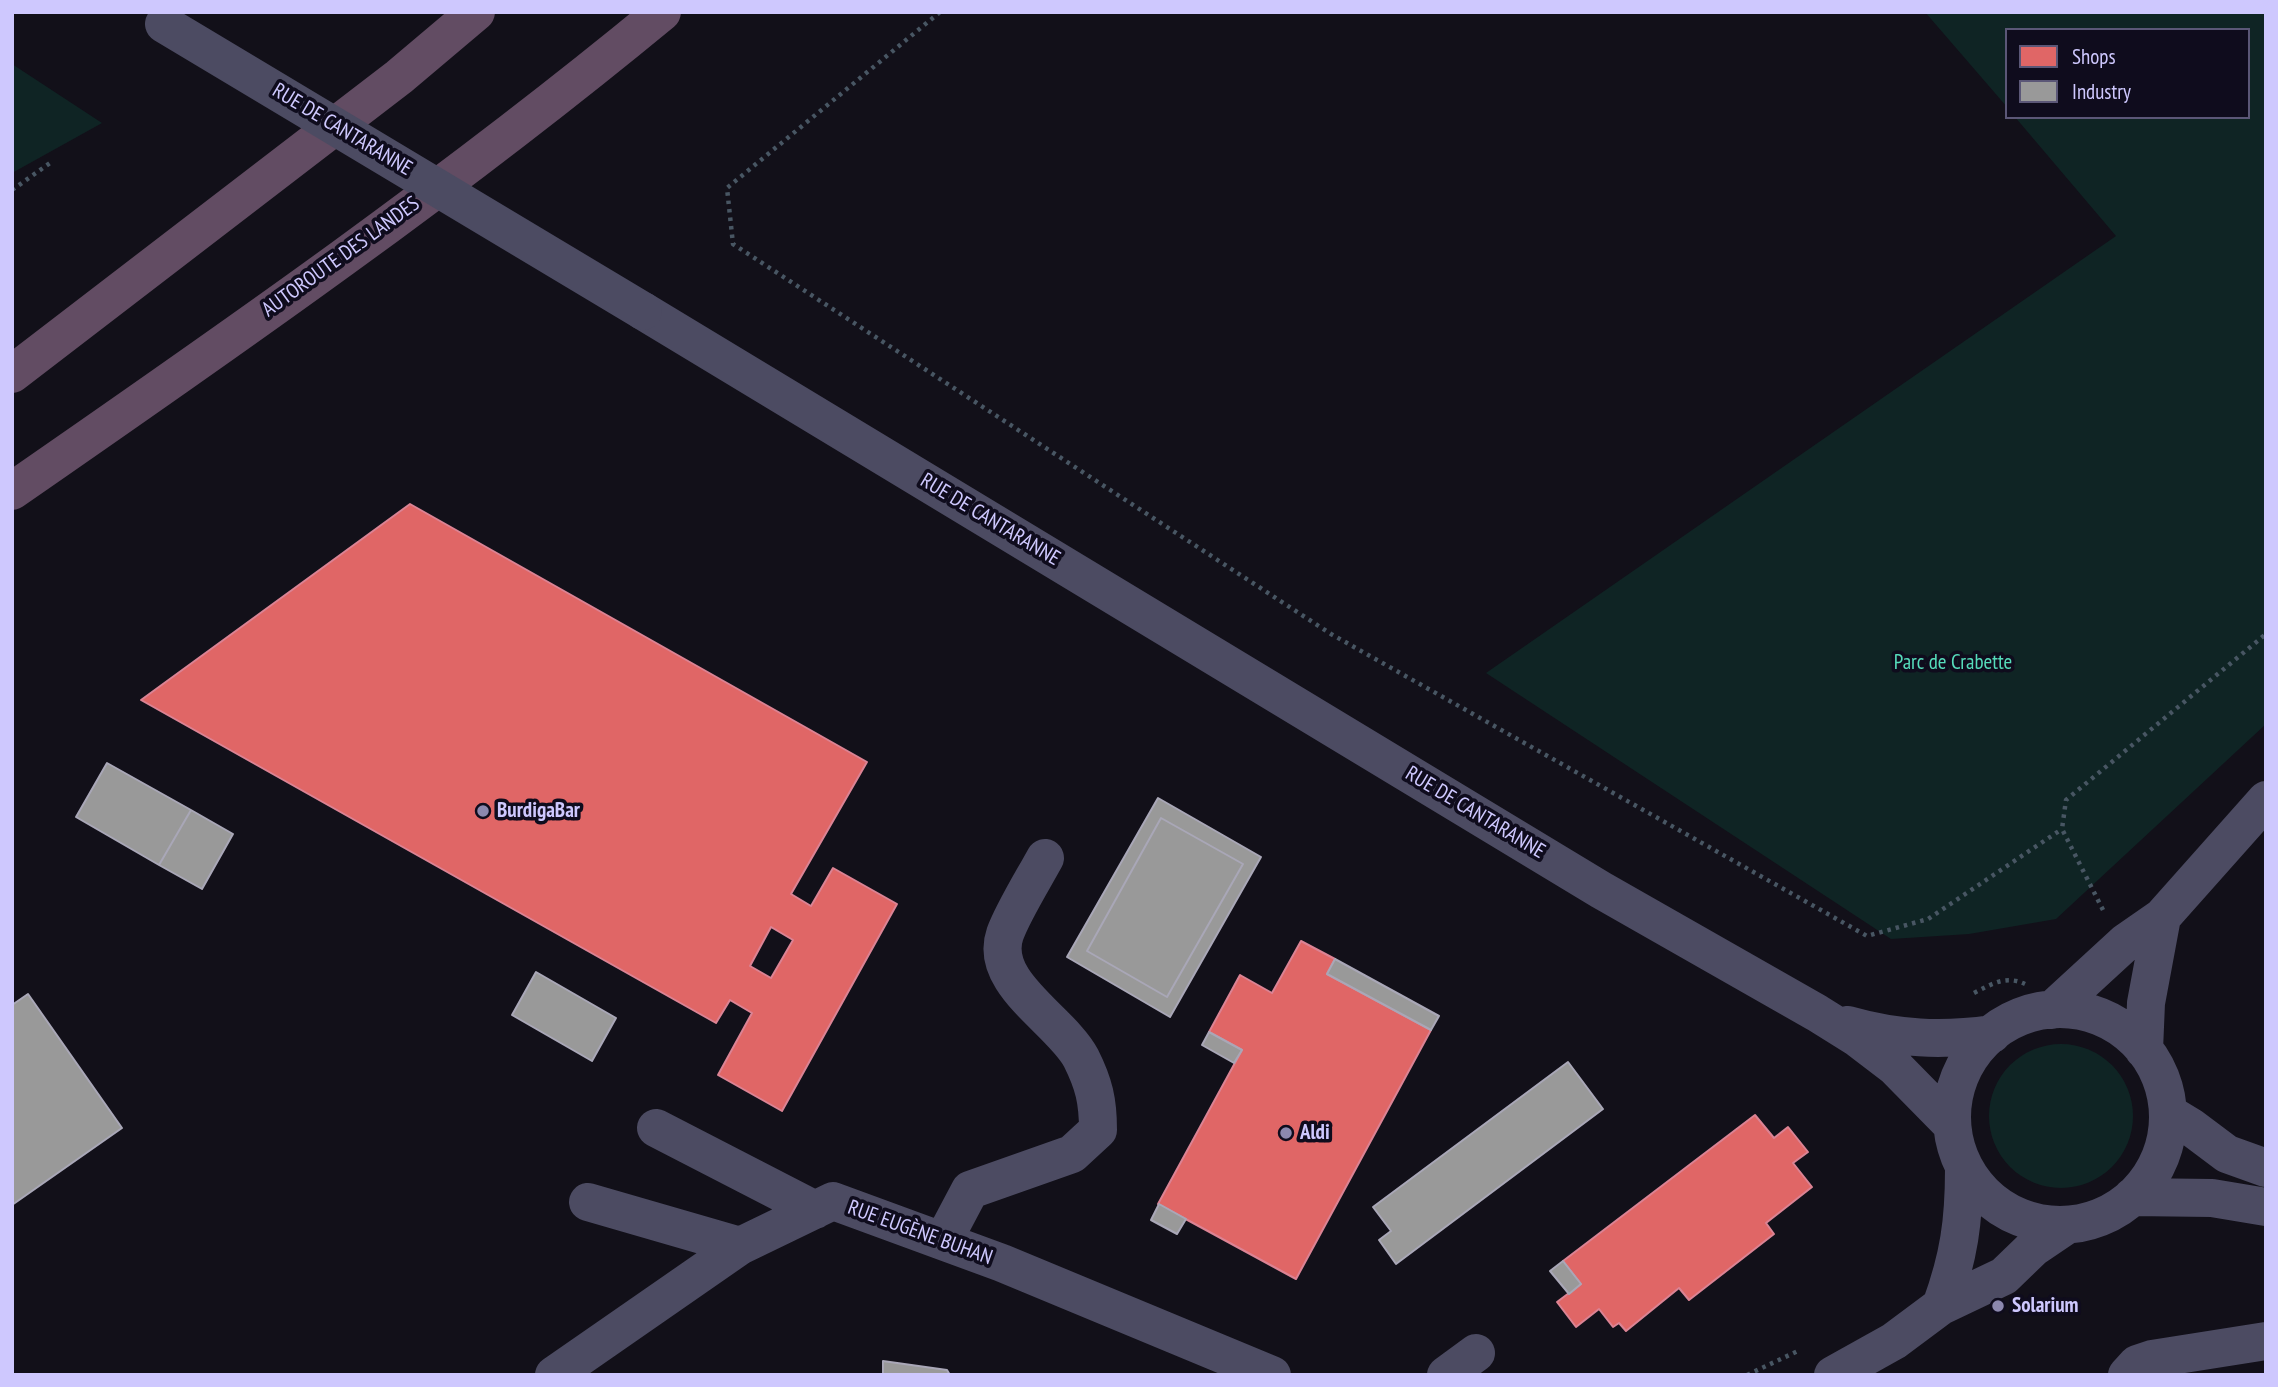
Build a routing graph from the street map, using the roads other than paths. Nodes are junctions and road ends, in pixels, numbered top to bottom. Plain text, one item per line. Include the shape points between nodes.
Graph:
1 (476, 12) edge
2 (662, 12) edge
3 (155, 18) edge
4 (12, 374) edge
5 (12, 491) edge
6 (2266, 800) edge
7 (1045, 858) dead end
8 (2162, 917) junction
9 (2052, 1010) junction
10 (1817, 1013) junction
11 (1992, 1034) junction
12 (2144, 1050) junction
13 (2168, 1113) junction
14 (1952, 1125) junction
15 (656, 1128) dead end
16 (2266, 1168) edge
17 (1964, 1169) junction
18 (2132, 1197) junction
19 (588, 1202) dead end
20 (2266, 1207) edge
21 (815, 1210) junction
22 (2067, 1225) junction
23 (943, 1241) junction
24 (740, 1246) junction
25 (1941, 1307) junction
26 (2266, 1341) edge
27 (554, 1375) edge
28 (1272, 1375) edge
29 (1833, 1375) edge
30 (2127, 1375) edge

1 - 4 highway via 399,77
2 - 5 highway, AUTOROUTE DES LANDES via 356,247
3 - 10 street, RUE DE CANTARANNE, bridge via 1601,890
6 - 8 street
7 - 23 street via 1004,936 1004,957 1013,984 1080,1056 1098,1100 1098,1130 1072,1154 970,1190
8 - 9 street via 2126,942
8 - 12 street via 2146,1003
9 - 11 street via 2014,1019
9 - 12 street via 2087,1013 2118,1027
10 - 11 street, RUE DE CANTARANNE via 1908,1038
10 - 14 street, RUE DE CANTARANNE via 1895,1067
11 - 14 street via 1973,1052 1961,1074 1953,1099
12 - 13 street via 2165,1090
13 - 16 street via 2227,1154
13 - 18 street via 2160,1158
14 - 17 street
15 - 21 street
17 - 22 street via 1983,1193 2007,1212 2036,1223
17 - 25 street via 1959,1253
18 - 20 street via 2212,1198
18 - 22 street via 2090,1221
19 - 24 street
21 - 23 street, RUE EUGÈNE BUHAN via 834,1201
21 - 24 street, RUE EUGÈNE BUHAN
22 - 25 street via 2033,1248 2004,1276
23 - 28 street, RUE EUGÈNE BUHAN
24 - 27 street, RUE EUGÈNE BUHAN
25 - 29 street via 1894,1341
26 - 30 street via 2151,1359 2137,1364

